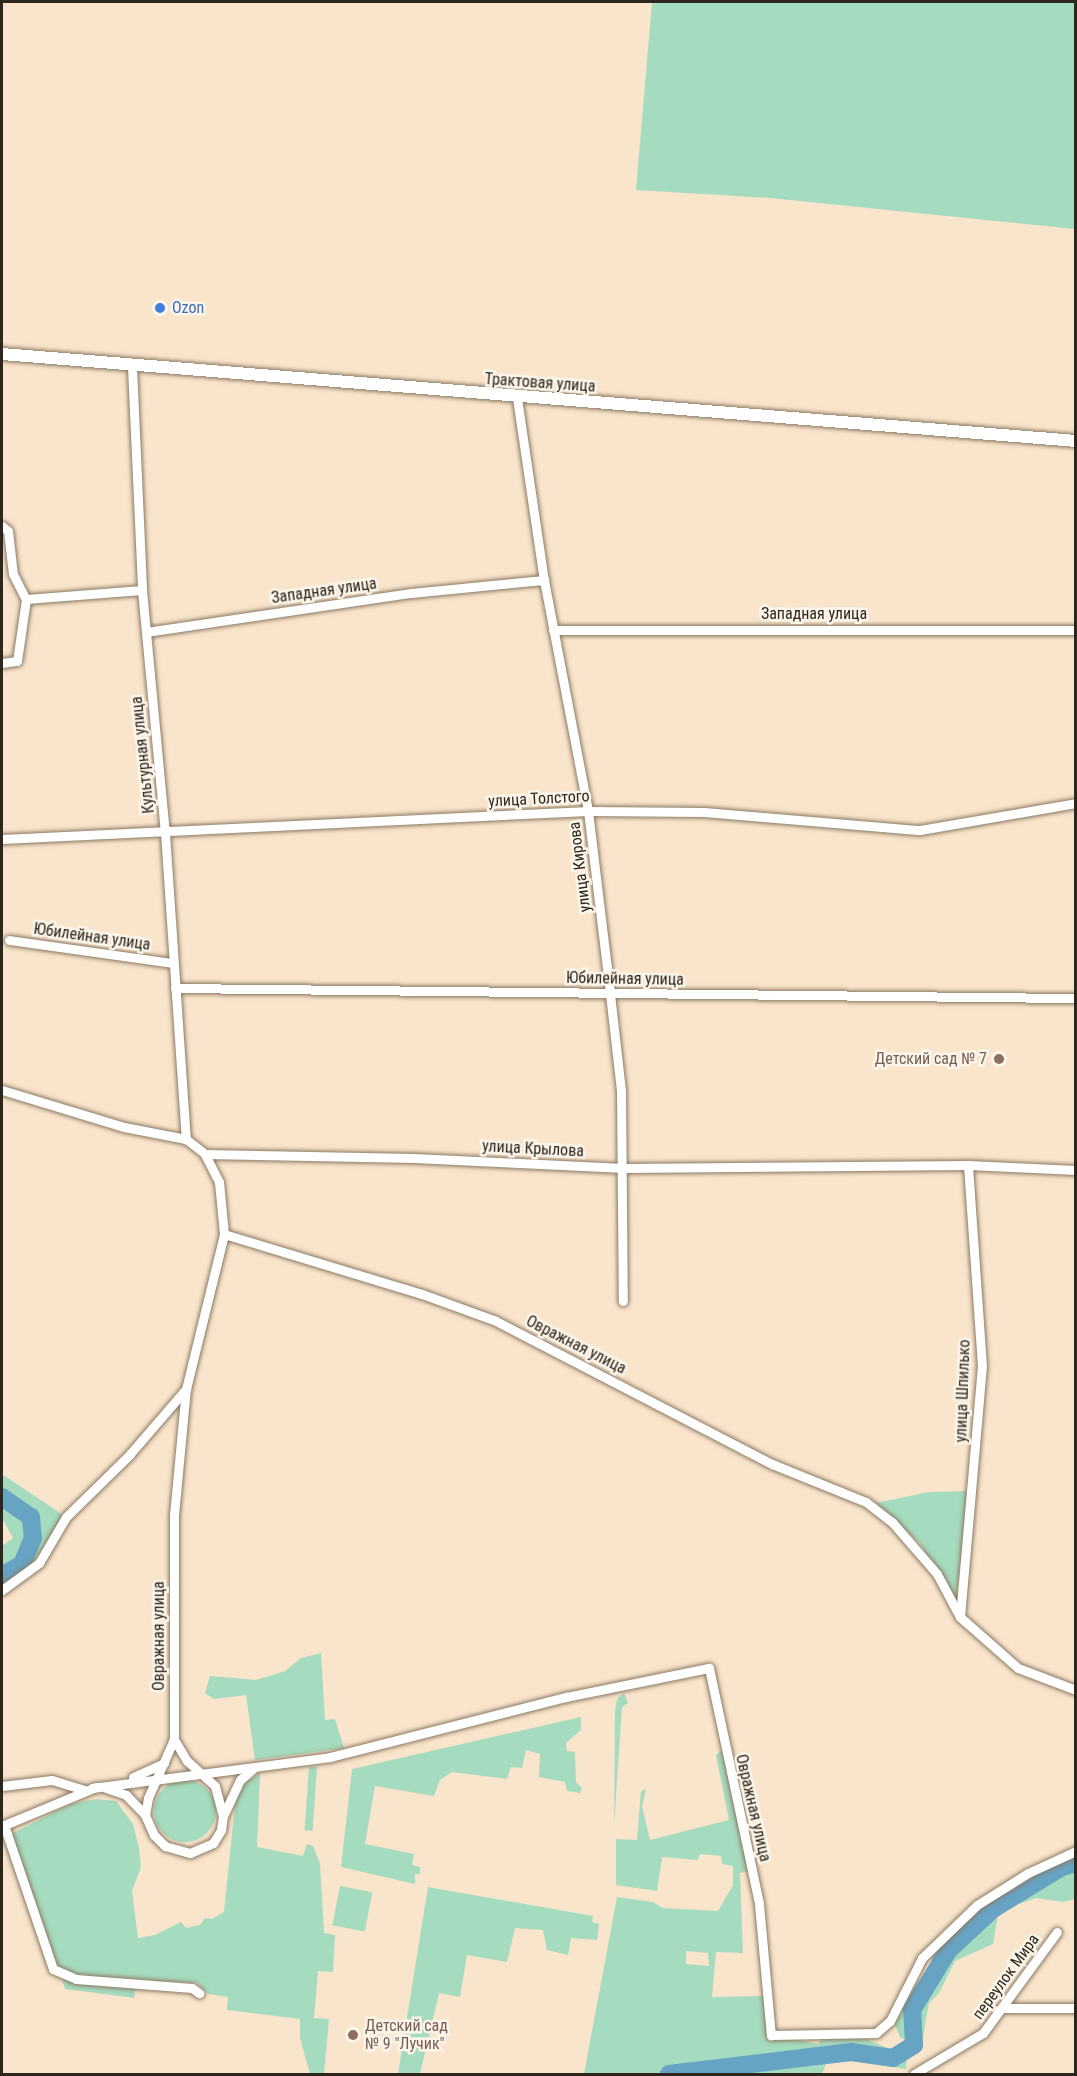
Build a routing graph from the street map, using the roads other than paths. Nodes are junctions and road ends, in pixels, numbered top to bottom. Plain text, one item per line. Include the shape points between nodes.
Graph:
1 (2, 354) edge
2 (132, 367) junction
3 (517, 398) junction
4 (1076, 441) edge
5 (2, 526) edge
6 (544, 580) junction
7 (142, 590) junction
8 (26, 599) junction
9 (553, 630) junction
10 (1076, 630) edge
11 (146, 632) junction
12 (2, 663) edge
13 (1076, 803) edge
14 (588, 811) junction
15 (165, 833) junction
16 (2, 839) edge
17 (9, 940) dead end
18 (172, 963) junction
19 (175, 988) junction
20 (610, 994) junction
21 (1076, 998) edge
22 (2, 1090) edge
23 (186, 1139) junction
24 (205, 1154) junction
25 (968, 1165) junction
26 (624, 1168) junction
27 (1076, 1170) edge
28 (224, 1234) junction
29 (623, 1301) dead end
30 (186, 1389) junction
31 (2, 1590) edge
32 (960, 1617) junction
33 (1076, 1690) edge
34 (174, 1739) junction
35 (165, 1762) junction
36 (257, 1766) junction
37 (202, 1774) junction
38 (158, 1779) junction
39 (2, 1786) edge
40 (88, 1789) junction
41 (145, 1815) junction
42 (223, 1816) junction
43 (3, 1825) edge
44 (1076, 1851) edge
45 (1057, 1932) dead end
46 (199, 1993) dead end
47 (1005, 2008) junction
48 (1076, 2008) edge
49 (914, 2074) edge

1 - 2 main road, Трактовая улица
2 - 3 main road, Трактовая улица
2 - 7 street, Культурная улица
3 - 4 main road, Трактовая улица
3 - 6 street, улица Кирова
5 - 8 street via 8,531 13,574
6 - 9 street, улица Кирова
6 - 11 street, Западная улица via 411,593
7 - 8 street
7 - 11 street, Культурная улица
8 - 12 street via 18,661
9 - 10 street, Западная улица
9 - 14 street, улица Кирова
11 - 15 street, Культурная улица
13 - 14 street, улица Толстого via 920,830 704,812
14 - 15 street, улица Толстого
14 - 20 street, улица Кирова
15 - 16 street, улица Толстого
15 - 18 street, Культурная улица
17 - 18 street, Юбилейная улица
18 - 19 street, Культурная улица
19 - 20 street, Юбилейная улица
19 - 23 street, Культурная улица
20 - 21 street, Юбилейная улица
20 - 26 street, улица Кирова via 621,1091
22 - 23 street via 124,1127
23 - 24 street
24 - 26 street, улица Крылова
24 - 28 street, Овражная улица via 219,1182
25 - 26 street, улица Крылова
25 - 27 street, улица Крылова
25 - 32 street, улица Шпилько via 982,1366
26 - 29 street, улица Кирова
28 - 30 street, Овражная улица
28 - 32 street, Овражная улица via 422,1294 496,1322 772,1464 866,1502 892,1522 937,1574
30 - 31 street, Овражная улица via 130,1454 66,1517 39,1563
30 - 34 street, Овражная улица via 174,1515
32 - 33 street, Овражная улица via 1018,1668
34 - 35 street
34 - 37 street via 187,1761
35 - 38 street
35 - 40 street via 147,1773
36 - 37 street
36 - 42 street via 240,1780
36 - 44 street, Овражная улица via 330,1757 576,1695 710,1668 759,1904 771,2035 876,2033 890,2021 922,1958 977,1905
37 - 38 street
37 - 42 street via 218,1793
38 - 40 street
38 - 41 street
39 - 40 street via 52,1780
40 - 41 street via 120,1791
40 - 43 street
41 - 42 street via 154,1835 165,1846 190,1853 213,1843
43 - 46 street via 53,1969 76,1979 192,1988
45 - 47 street, переулок Мира
47 - 48 street
47 - 49 street, переулок Мира via 983,2033

